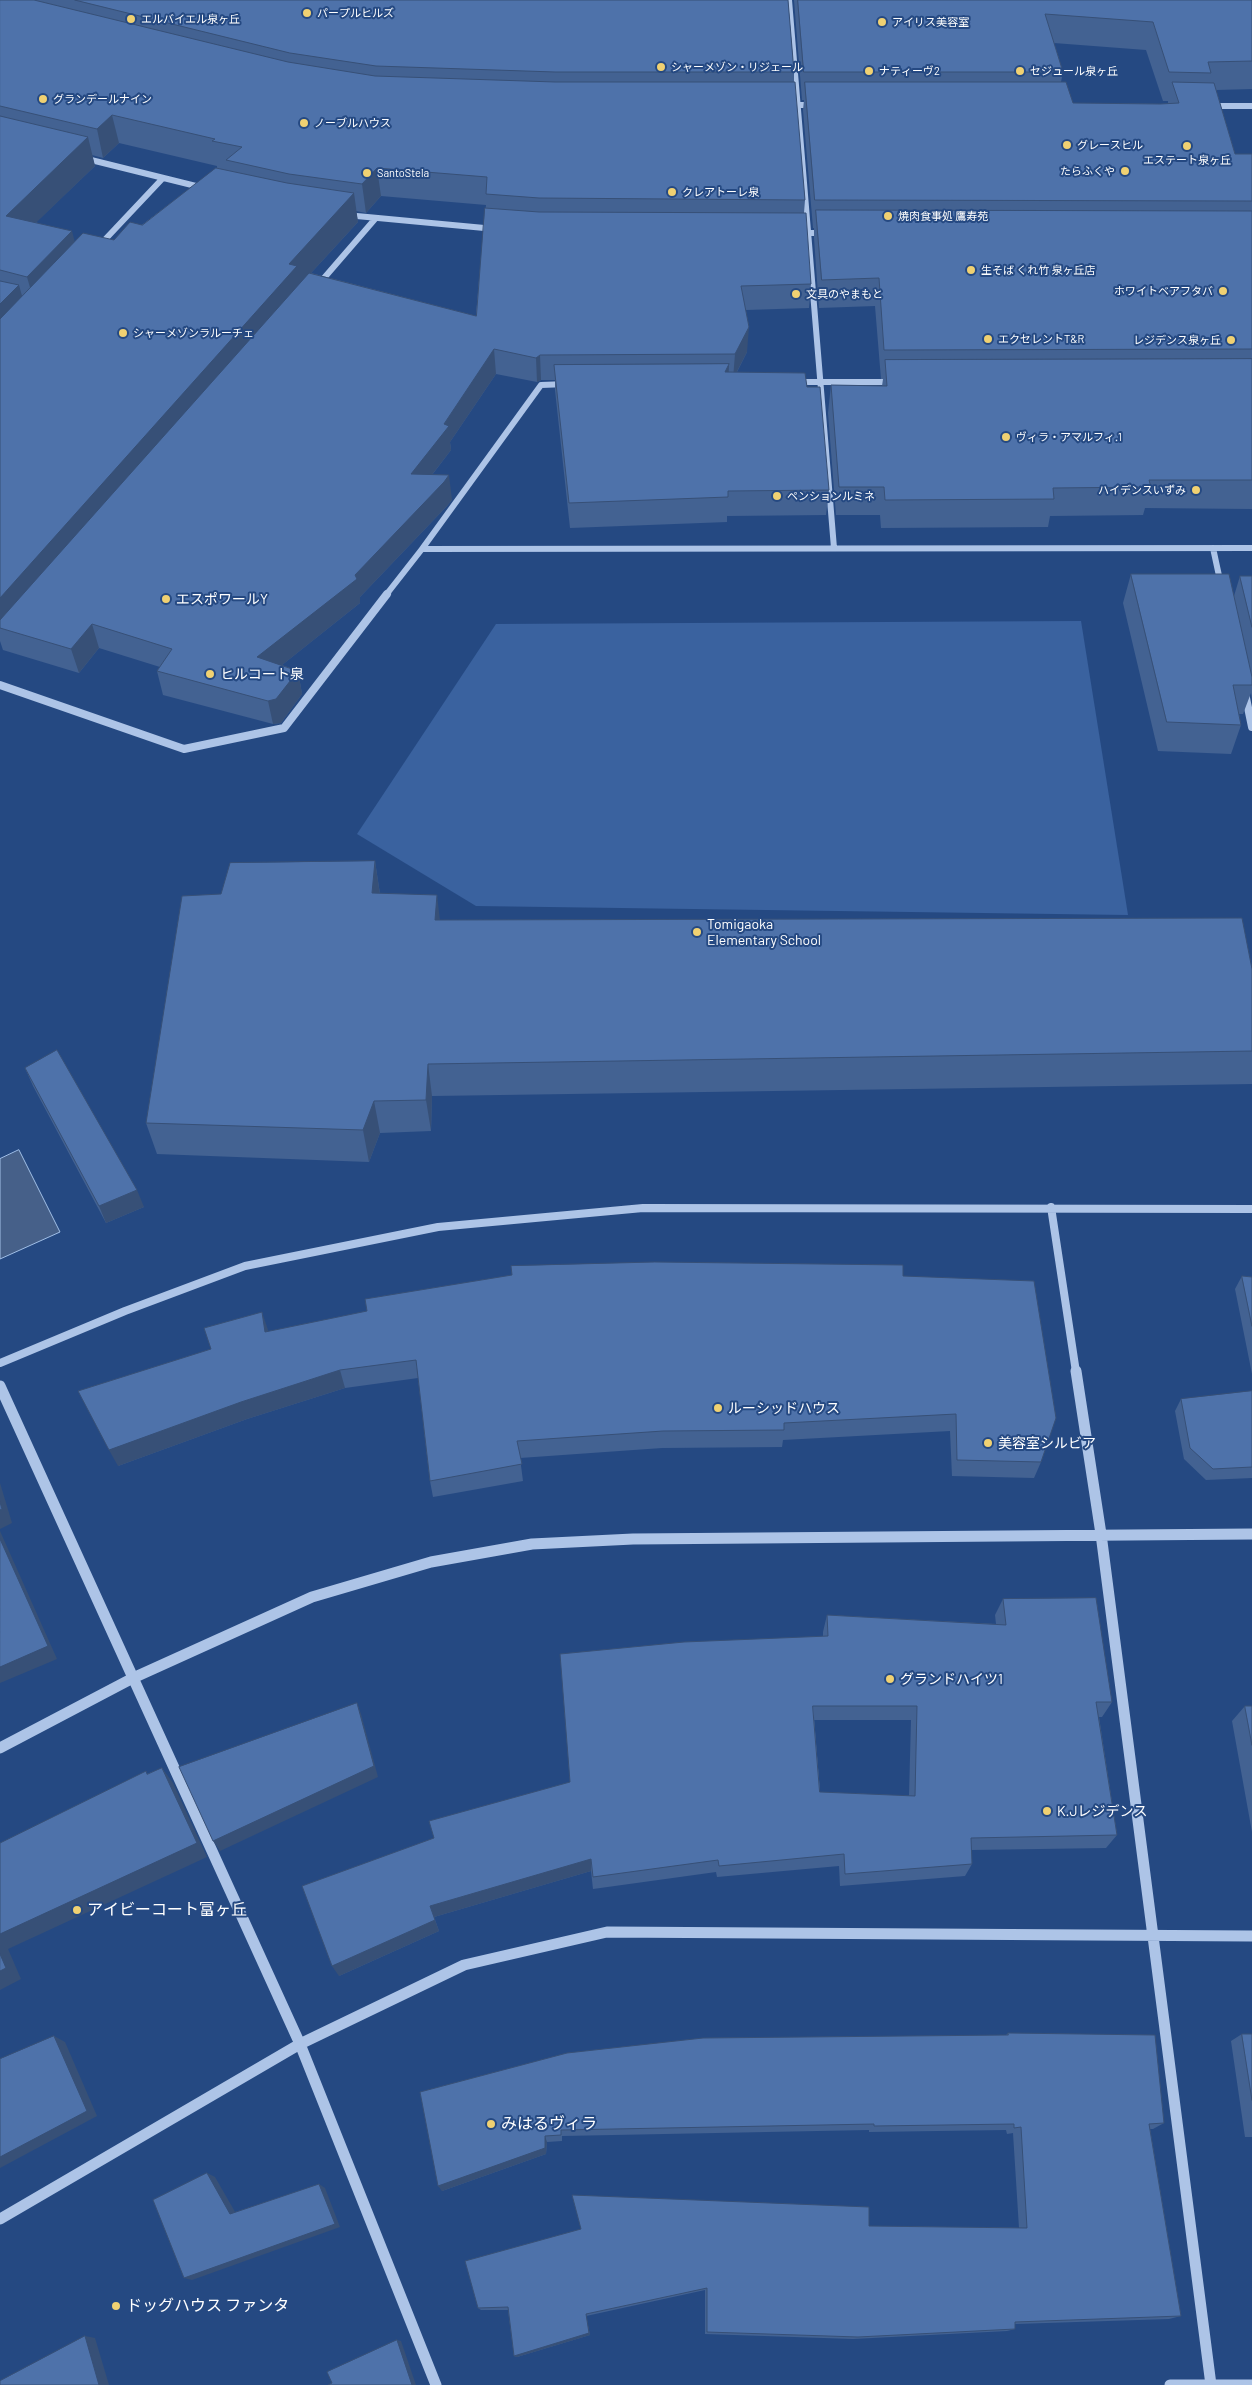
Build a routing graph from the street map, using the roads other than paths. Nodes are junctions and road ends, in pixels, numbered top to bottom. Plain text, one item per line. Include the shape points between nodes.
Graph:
1 (789, 0) edge
2 (778, 105) edge
3 (798, 105) junction
4 (827, 105) edge
5 (1203, 106) edge
6 (1252, 106) edge
7 (77, 157) edge
8 (163, 178) junction
9 (209, 189) edge
10 (338, 214) edge
11 (376, 219) junction
12 (501, 229) edge
13 (808, 232) junction
14 (789, 233) edge
15 (828, 233) edge
16 (90, 256) edge
17 (310, 294) edge
18 (792, 382) edge
19 (820, 382) junction
20 (899, 382) edge
21 (579, 384) edge
22 (834, 548) junction
23 (1213, 548) junction
24 (1252, 548) edge
25 (422, 549) junction
26 (1223, 596) edge
27 (1242, 680) edge
28 (0, 685) edge
29 (1252, 727) edge
30 (1051, 1207) junction
31 (1252, 1209) edge
32 (0, 1364) edge
33 (0, 1386) edge
34 (1101, 1534) junction
35 (1252, 1534) edge
36 (133, 1678) junction
37 (0, 1748) edge
38 (1153, 1936) junction
39 (1252, 1936) edge
40 (300, 2044) junction
41 (0, 2219) edge
42 (436, 2385) edge
43 (1170, 2385) edge
44 (1211, 2385) edge
45 (1252, 2385) edge

1 - 3 street
2 - 3 street
3 - 4 street
3 - 13 street
5 - 6 street
7 - 8 street
8 - 9 street
8 - 16 street
10 - 11 street
11 - 12 street
11 - 17 street
13 - 14 street
13 - 15 street
13 - 19 street
18 - 19 street
19 - 20 street
19 - 22 street
21 - 25 street via 540,384
22 - 23 street
22 - 25 street
23 - 24 street
23 - 26 street
25 - 28 street via 284,728 184,748
27 - 29 street
30 - 31 street
30 - 32 street via 643,1208 438,1227 245,1266 124,1311
30 - 34 street
33 - 36 street
34 - 35 street
34 - 36 street via 633,1539 532,1544 431,1562 312,1597
34 - 38 street
36 - 37 street
36 - 40 street
38 - 39 street
38 - 40 street via 607,1932 464,1965
38 - 44 street
40 - 41 street
40 - 42 street
43 - 44 street
44 - 45 street

